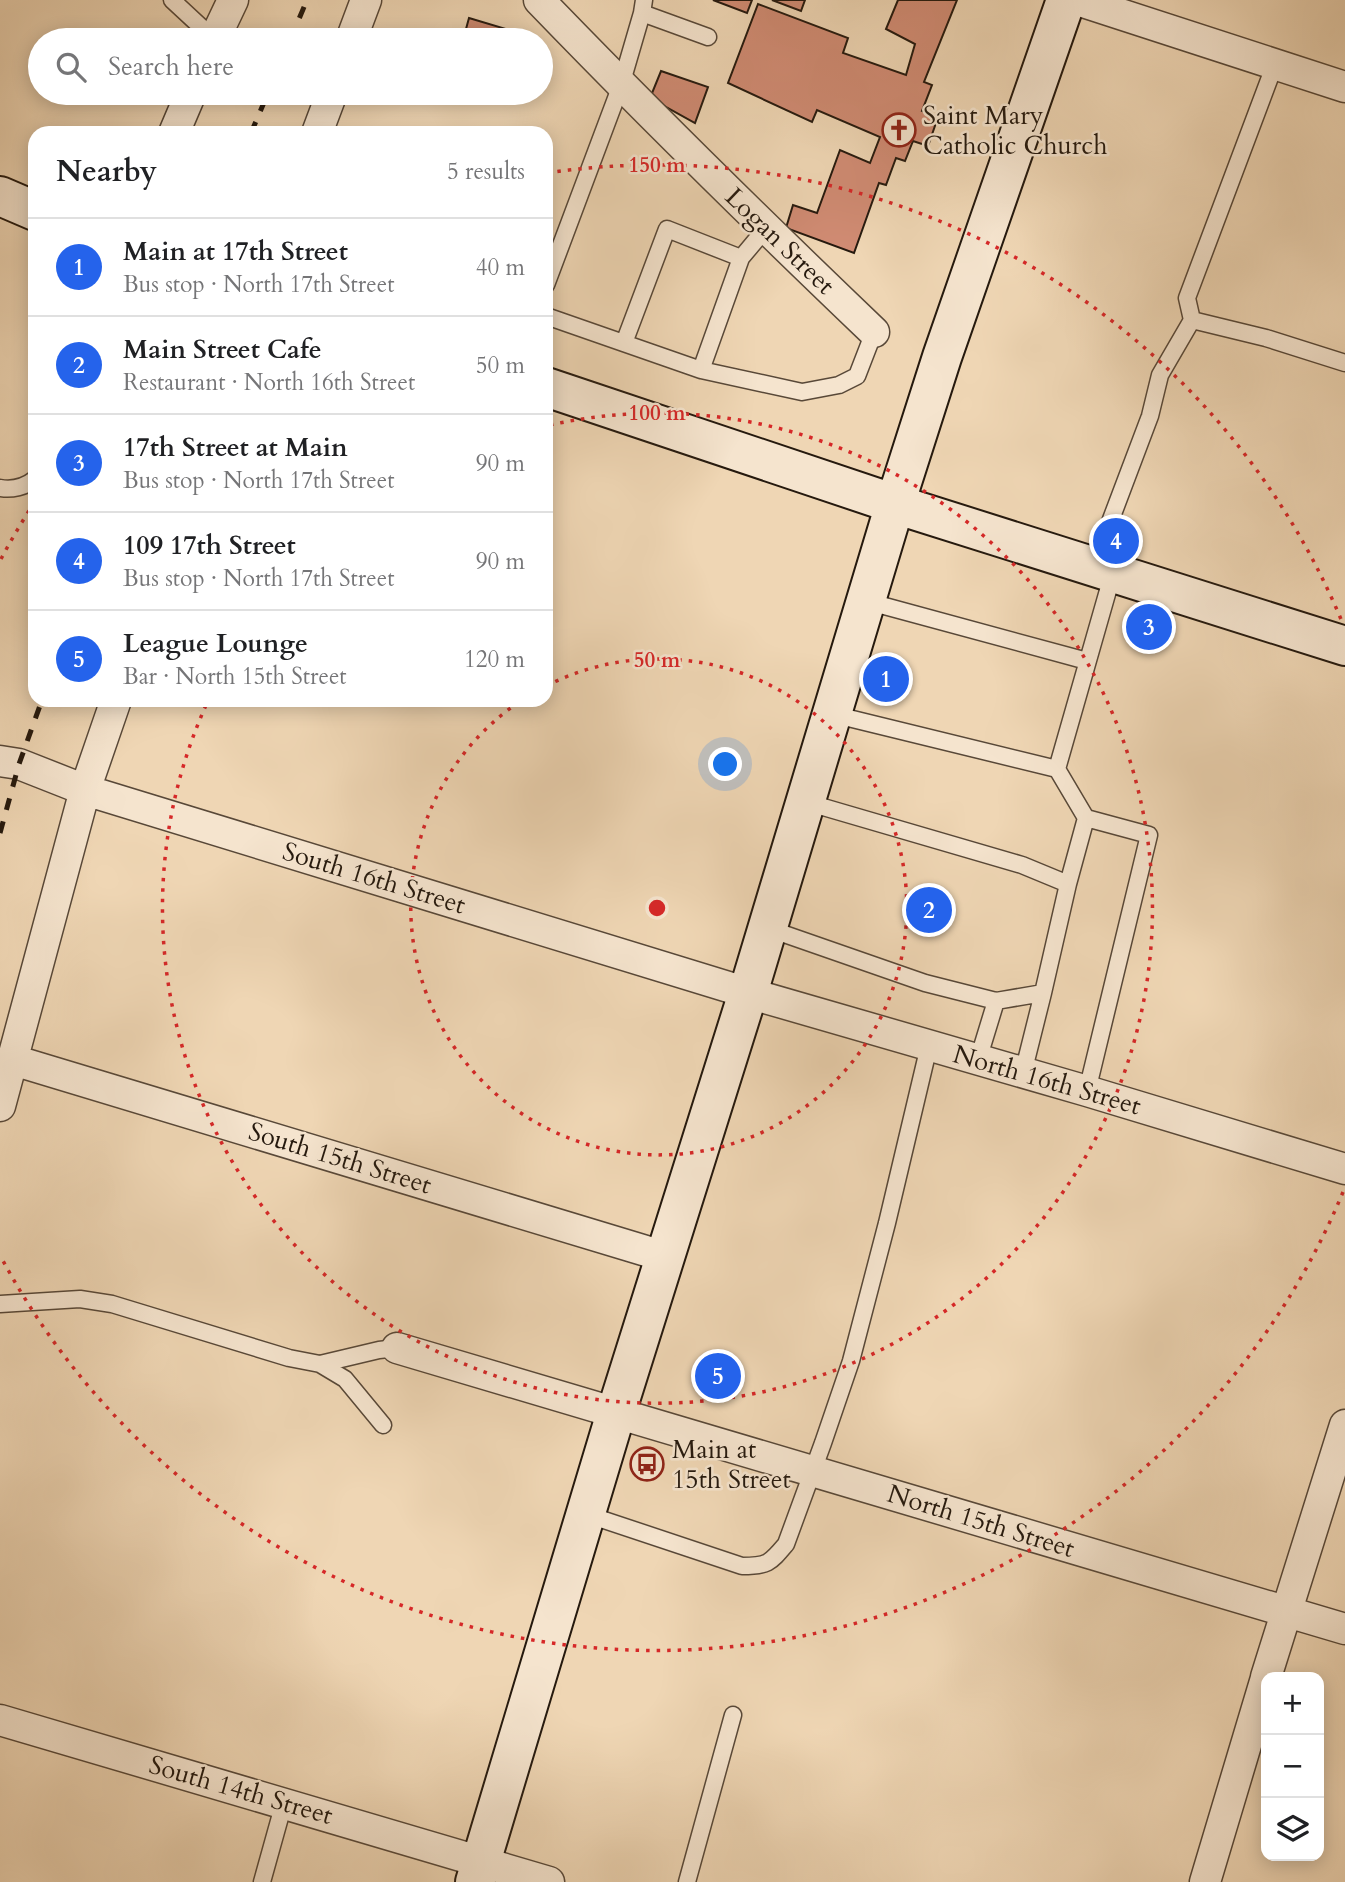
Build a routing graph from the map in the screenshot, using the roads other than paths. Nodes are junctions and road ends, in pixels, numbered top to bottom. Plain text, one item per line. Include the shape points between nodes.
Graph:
1 (172, 0) edge
2 (233, 0) edge
3 (366, 0) edge
4 (539, 0) edge
5 (1066, 0) edge
6 (1077, 0) edge
7 (643, 6) edge
8 (200, 28) edge
9 (220, 28) edge
10 (356, 28) edge
11 (708, 37) dead end
12 (1275, 64) junction
13 (621, 86) junction
14 (1345, 87) edge
15 (186, 105) edge
16 (328, 105) edge
17 (177, 126) edge
18 (320, 126) edge
19 (766, 229) junction
20 (741, 258) junction
21 (553, 266) edge
22 (553, 318) edge
23 (1192, 320) junction
24 (874, 332) joint
25 (624, 343) junction
26 (1345, 363) edge
27 (701, 370) junction
28 (553, 389) edge
29 (28, 484) edge
30 (0, 488) edge
31 (895, 504) junction
32 (1103, 570) junction
33 (866, 601) junction
34 (1345, 646) edge
35 (1087, 661) junction
36 (114, 707) edge
37 (832, 714) junction
38 (0, 761) edge
39 (1056, 769) junction
40 (85, 790) junction
41 (806, 802) junction
42 (1086, 818) junction
43 (1068, 884) junction
44 (767, 928) junction
45 (748, 993) junction
46 (1043, 993) junction
47 (996, 1001) junction
48 (929, 1046) junction
49 (13, 1060) junction
50 (978, 1060) junction
51 (1023, 1073) junction
52 (1087, 1091) junction
53 (0, 1106) edge
54 (1345, 1168) edge
55 (666, 1257) junction
56 (0, 1304) edge
57 (397, 1348) joint
58 (320, 1364) junction
59 (616, 1413) junction
60 (1345, 1424) edge
61 (383, 1425) dead end
62 (813, 1471) junction
63 (586, 1514) junction
64 (1286, 1611) junction
65 (1345, 1629) edge
66 (1268, 1672) edge
67 (1261, 1695) edge
68 (733, 1715) dead end
69 (0, 1720) edge
70 (284, 1802) junction
71 (478, 1872) edge
72 (262, 1882) edge
73 (549, 1882) edge
74 (687, 1882) edge
75 (1205, 1882) edge

1 - 8 lane
2 - 9 street
3 - 10 street
4 - 13 street, Logan Street
5 - 31 main road
6 - 12 street
7 - 11 lane
7 - 13 lane
12 - 14 street
12 - 23 lane via 1187,298
13 - 19 street, Logan Street
13 - 21 lane
15 - 17 street
16 - 18 street
19 - 20 lane
19 - 24 street, Logan Street
20 - 25 lane via 667,229
20 - 27 lane
22 - 25 lane
23 - 26 lane
23 - 32 lane via 1160,375
24 - 27 lane via 857,376 839,385 802,392
25 - 27 lane
28 - 31 main road
29 - 30 lane
31 - 32 main road
31 - 33 main road
32 - 34 main road
32 - 35 lane
33 - 35 lane
33 - 37 main road
35 - 39 lane
36 - 40 street
37 - 39 lane
37 - 41 main road
38 - 40 street, South 16th Street
39 - 42 lane
40 - 45 street, South 16th Street
40 - 49 street
41 - 43 lane via 1022,865
41 - 44 main road
42 - 43 lane
42 - 52 lane via 1149,835
43 - 46 lane
44 - 45 main road
44 - 47 lane via 925,983
45 - 48 street, North 16th Street
45 - 55 main road
46 - 47 lane
46 - 51 lane
47 - 50 lane
48 - 50 street, North 16th Street
48 - 62 lane via 851,1361
49 - 53 street
49 - 55 street, South 15th Street
50 - 51 street, North 16th Street
51 - 52 street, North 16th Street
52 - 54 street, North 16th Street
55 - 59 main road
56 - 58 lane via 80,1299 112,1304
57 - 58 lane
57 - 59 street, North 15th Street
58 - 61 lane via 345,1379
59 - 62 street, North 15th Street
59 - 63 main road
60 - 64 street
62 - 63 lane via 786,1544 762,1566 742,1566
62 - 64 street, North 15th Street
63 - 71 main road
64 - 65 street, North 15th Street
64 - 66 street
67 - 75 street
68 - 74 lane
69 - 70 street, South 14th Street
70 - 71 street, South 14th Street
70 - 72 lane
71 - 73 street, South 14th Street

